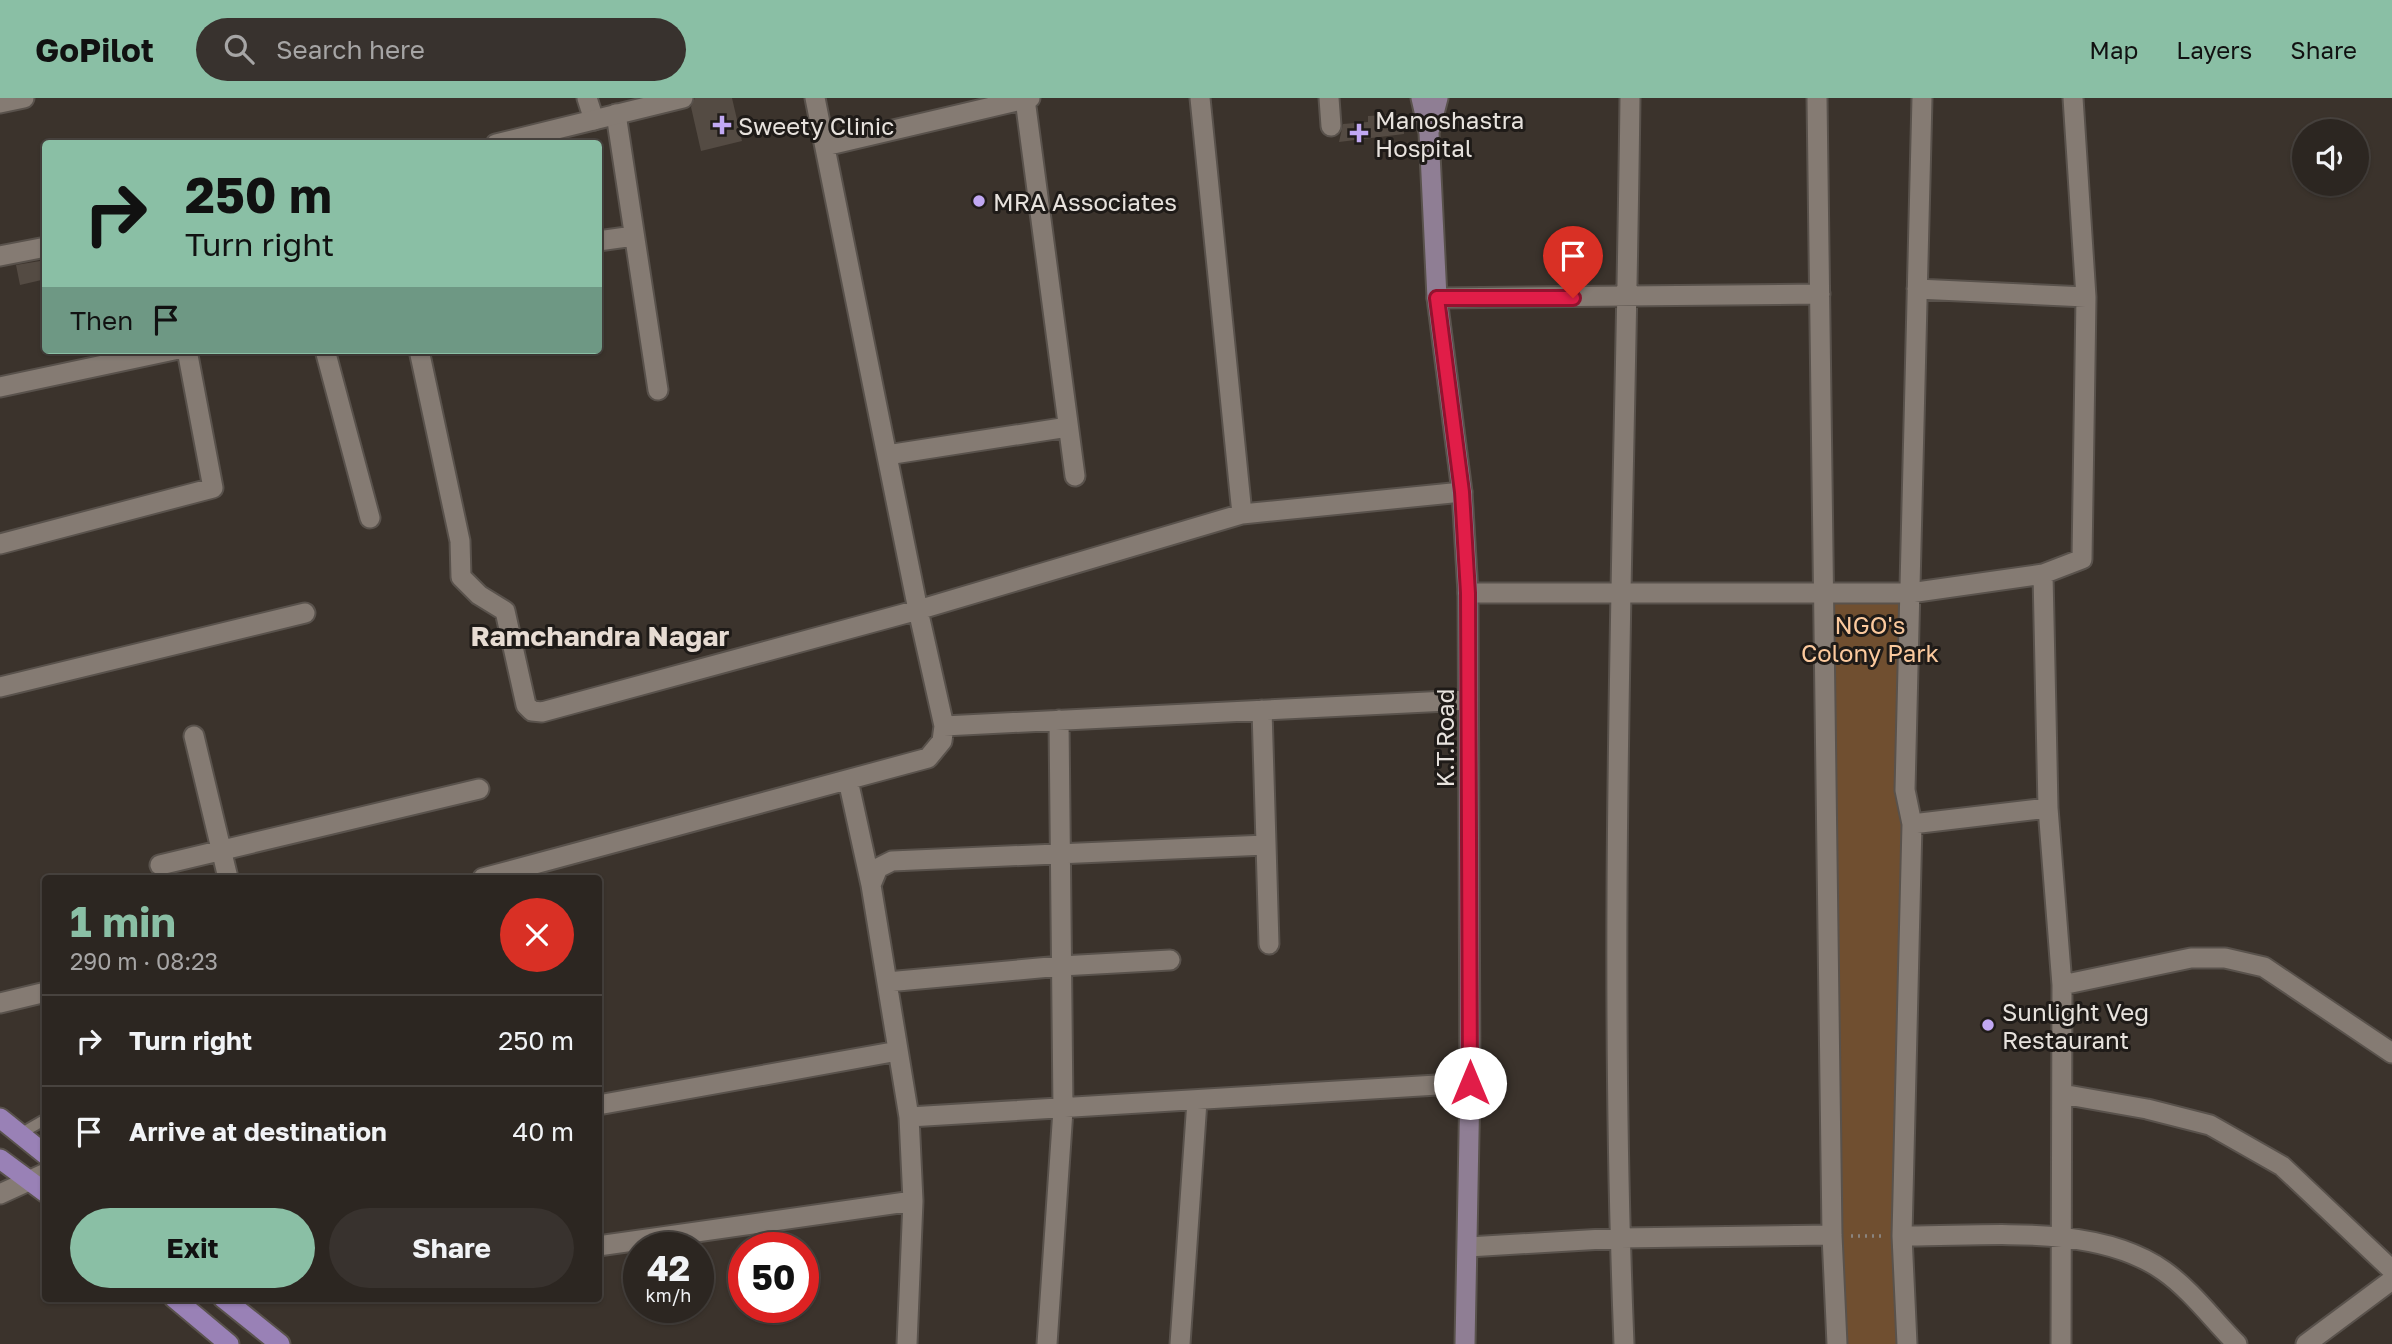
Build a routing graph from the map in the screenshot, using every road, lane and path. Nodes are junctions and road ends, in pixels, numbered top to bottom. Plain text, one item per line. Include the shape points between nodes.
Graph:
1 (24, 98) edge
2 (587, 98) edge
3 (683, 98) edge
4 (815, 98) edge
5 (1200, 98) edge
6 (1329, 98) edge
7 (1421, 98) edge
8 (1438, 98) edge
9 (1630, 98) edge
10 (1817, 98) edge
11 (1922, 98) edge
12 (2073, 98) edge
13 (1027, 99) edge
14 (0, 103) edge
15 (616, 114) junction
16 (594, 120) junction
17 (1331, 126) dead end
18 (1429, 134) junction
19 (512, 140) edge
20 (825, 146) junction
21 (634, 236) junction
22 (602, 240) edge
23 (42, 248) edge
24 (0, 256) edge
25 (1917, 289) junction
26 (1820, 294) junction
27 (2086, 296) junction
28 (1437, 298) junction
29 (1628, 298) junction
30 (155, 354) edge
31 (188, 354) edge
32 (327, 354) edge
33 (420, 354) edge
34 (0, 387) edge
35 (657, 390) dead end
36 (1068, 427) junction
37 (887, 455) junction
38 (1075, 476) dead end
39 (1462, 492) junction
40 (1242, 514) junction
41 (370, 518) dead end
42 (0, 544) edge
43 (2043, 574) junction
44 (1468, 593) junction
45 (1621, 593) junction
46 (1825, 593) junction
47 (1910, 593) junction
48 (918, 610) junction
49 (305, 613) dead end
50 (0, 687) edge
51 (1468, 700) junction
52 (1262, 710) junction
53 (1059, 720) junction
54 (944, 726) junction
55 (194, 736) dead end
56 (848, 780) junction
57 (479, 789) dead end
58 (2048, 808) junction
59 (1912, 824) junction
60 (1266, 845) junction
61 (221, 850) junction
62 (1059, 854) junction
63 (160, 865) dead end
64 (227, 875) edge
65 (494, 875) edge
66 (871, 885) junction
67 (1269, 944) dead end
68 (1170, 960) dead end
69 (1061, 965) junction
70 (887, 982) junction
71 (2062, 985) junction
72 (42, 993) edge
73 (0, 1003) edge
74 (898, 1051) junction
75 (2392, 1053) edge
76 (1470, 1083) junction
77 (2062, 1094) junction
78 (1197, 1101) junction
79 (602, 1104) edge
80 (1063, 1110) junction
81 (909, 1117) junction
82 (0, 1118) edge
83 (42, 1121) edge
84 (20, 1134) junction
85 (42, 1151) edge
86 (0, 1159) edge
87 (41, 1183) edge
88 (0, 1194) edge
89 (913, 1201) junction
90 (1841, 1236) junction
91 (1894, 1236) junction
92 (2061, 1237) junction
93 (1620, 1238) junction
94 (602, 1245) edge
95 (1468, 1247) junction
96 (2392, 1270) edge
97 (2392, 1280) edge
98 (179, 1302) edge
99 (228, 1302) edge
100 (229, 1344) edge
101 (280, 1344) edge
102 (907, 1344) edge
103 (1047, 1344) edge
104 (1180, 1344) edge
105 (1465, 1344) edge
106 (1624, 1344) edge
107 (1837, 1344) edge
108 (1907, 1344) edge
109 (2061, 1344) edge
110 (2236, 1344) edge
111 (2306, 1344) edge

1 - 14 street
2 - 16 street
3 - 15 street
4 - 20 street
5 - 40 street
6 - 17 street
7 - 18 main road, K.T.Road
8 - 18 main road, K.T.Road
9 - 29 street
10 - 26 street
11 - 25 street
12 - 27 street
13 - 20 street
13 - 36 street
15 - 16 street
15 - 21 street
16 - 19 street
18 - 28 main road, K.T.Road
20 - 37 street
21 - 22 street
21 - 35 street
23 - 24 street
25 - 27 street
25 - 47 street
26 - 29 street
26 - 46 street
27 - 43 street via 2082,559
28 - 29 street
28 - 39 main road, K.T.Road
29 - 45 street
30 - 34 street
31 - 42 street via 213,488
32 - 41 street
33 - 48 street via 460,541 461,577 505,611 526,705 532,711
36 - 37 street
36 - 38 street
37 - 48 street
39 - 40 street
39 - 44 main road, K.T.Road
40 - 48 street
43 - 47 street
43 - 58 street
44 - 45 street
44 - 51 main road, K.T.Road
45 - 46 street
45 - 93 street via 1616,820
46 - 47 street
46 - 90 street
47 - 59 street via 1905,790
48 - 54 street
49 - 50 street
51 - 52 street
51 - 76 main road, K.T.Road
52 - 53 street
52 - 60 street
53 - 54 street
53 - 62 street
54 - 56 street via 942,741 928,758
55 - 61 street
56 - 65 street
56 - 66 street
57 - 61 street
58 - 59 street
58 - 71 street
59 - 91 street
60 - 62 street
60 - 67 street
61 - 63 street
61 - 64 street
62 - 66 street via 892,861 878,868
62 - 69 street
66 - 70 street
68 - 69 street
69 - 70 street
69 - 80 street
70 - 74 street
71 - 75 street via 2191,958 2225,958 2264,967
71 - 77 street
72 - 73 street
74 - 79 street
74 - 81 street
76 - 78 street
76 - 95 main road, K.T.Road
77 - 92 street
77 - 96 street via 2210,1125 2282,1166
78 - 80 street
78 - 104 street
80 - 81 street
80 - 103 street
81 - 89 street
82 - 84 main road
83 - 84 lane
84 - 85 main road
86 - 87 main road
87 - 88 street
89 - 94 street
89 - 102 street
90 - 91 path
90 - 93 street
90 - 107 street
91 - 92 street
91 - 108 street
92 - 109 street
92 - 110 street via 2105,1243 2166,1272
93 - 95 street
93 - 106 street
95 - 105 main road, K.T.Road
97 - 111 street
98 - 100 main road
99 - 101 main road

